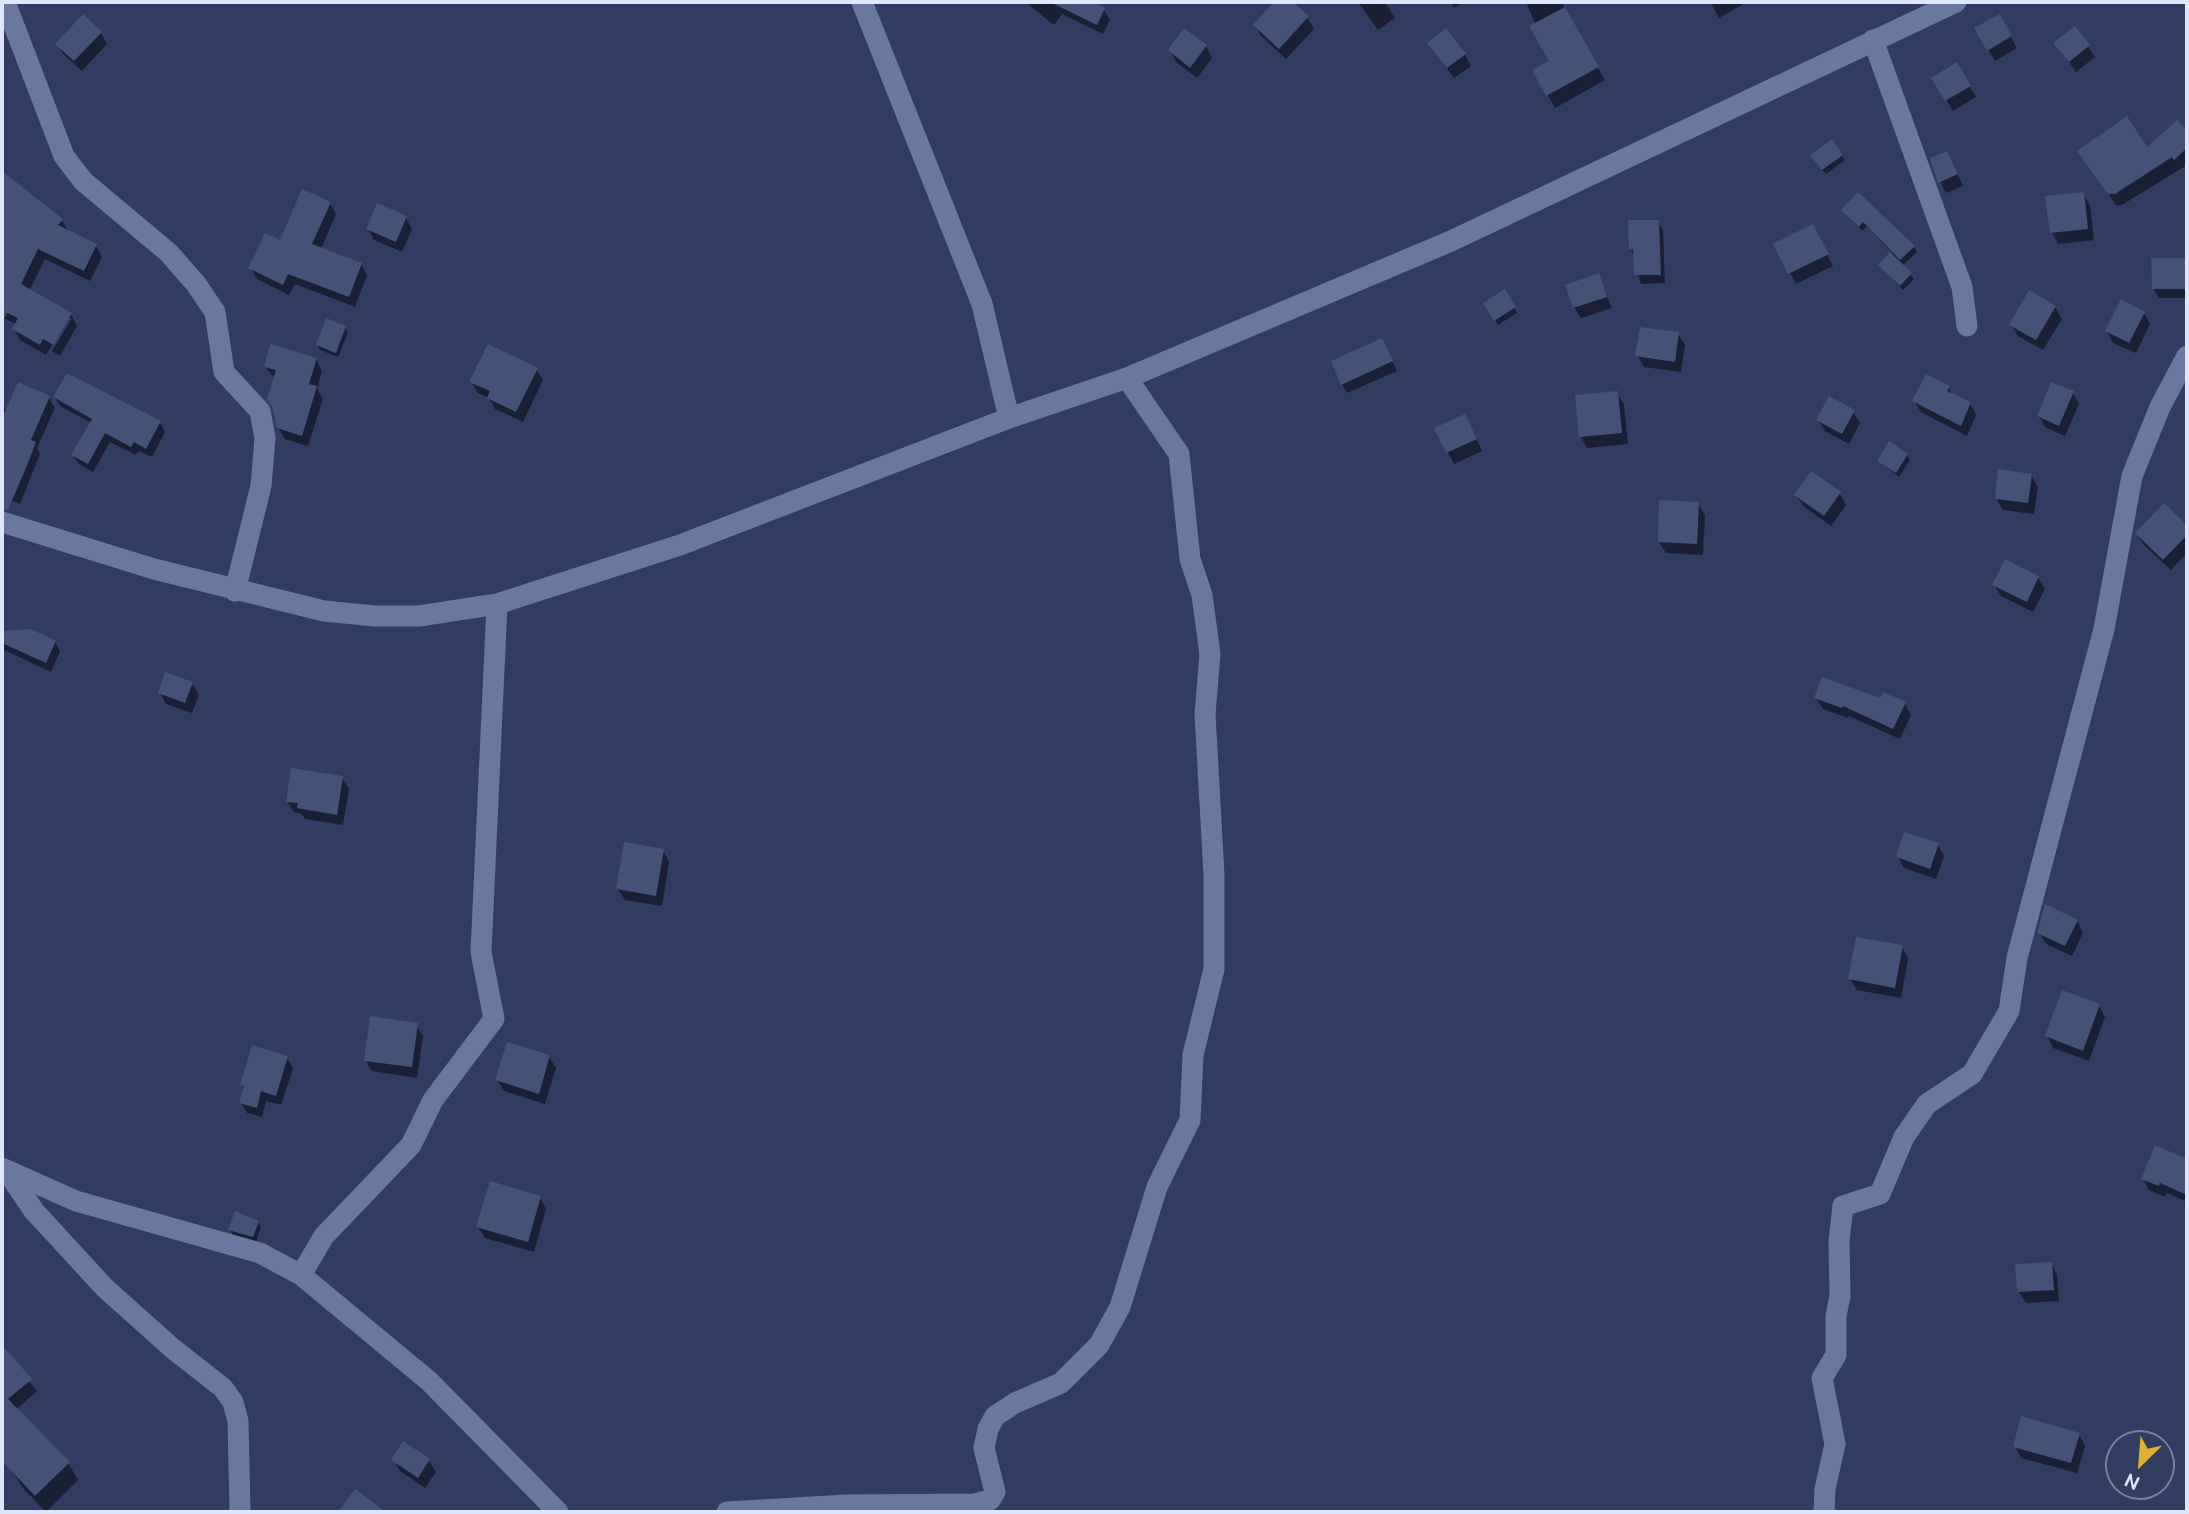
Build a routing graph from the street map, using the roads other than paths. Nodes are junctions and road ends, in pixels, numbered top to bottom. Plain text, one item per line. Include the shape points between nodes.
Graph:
1 (5, 2) edge
2 (862, 2) edge
3 (1956, 2) edge
4 (1873, 40) junction
5 (1967, 326) dead end
6 (2187, 356) edge
7 (1127, 378) junction
8 (1009, 418) junction
9 (2, 522) edge
10 (235, 591) junction
11 (497, 604) junction
12 (6, 1171) edge
13 (301, 1275) junction
14 (240, 1512) edge
15 (558, 1512) edge
16 (727, 1512) edge
17 (1824, 1512) edge

1 - 10 street via 64,156 83,181 169,253 196,284 215,312 224,372 260,411 265,438 261,486
2 - 8 street via 982,304
3 - 4 street
4 - 5 street via 1962,286
4 - 7 street via 1451,241
6 - 17 street via 2160,407 2133,476 2104,629 2020,945 2009,1011 1972,1074 1927,1104 1904,1137 1880,1194 1843,1206 1836,1355 1822,1378 1835,1444
7 - 8 street
7 - 16 street via 1179,454 1190,559 1202,594 1210,654 1205,714 1214,968 1193,1055 1190,1120 1157,1187 1120,1307 1099,1345 1061,1383 1015,1403 995,1416 988,1429 984,1448 995,1492 990,1500
8 - 11 street via 680,545
9 - 10 street
10 - 11 street via 324,611 375,616
11 - 13 street via 481,951 494,1019 433,1100 411,1145 324,1236
12 - 13 street via 121,1215 260,1253
12 - 14 street via 34,1211 89,1271 223,1388 233,1402 238,1421
13 - 15 street via 429,1381

